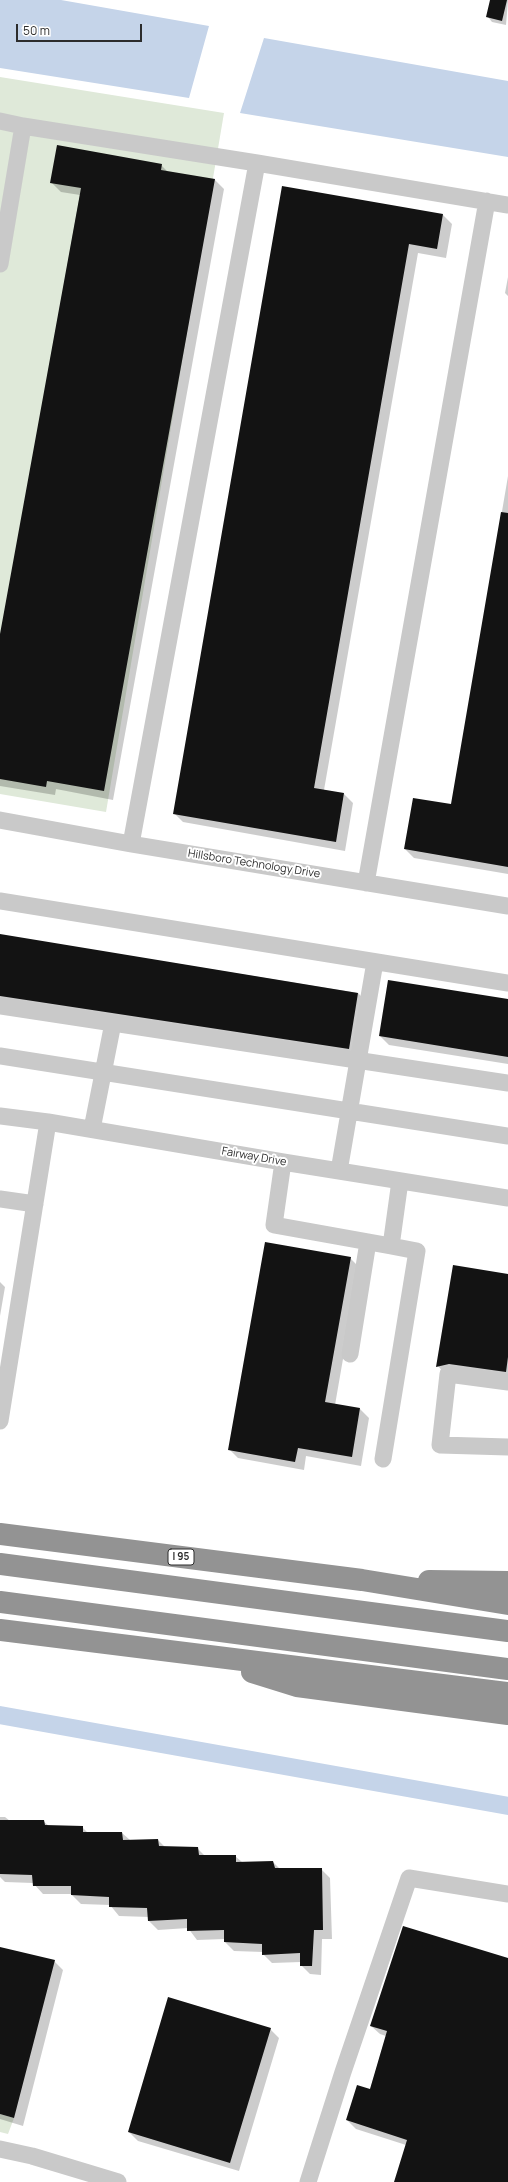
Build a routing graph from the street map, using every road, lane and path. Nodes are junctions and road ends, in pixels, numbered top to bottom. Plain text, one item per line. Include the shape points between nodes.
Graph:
1 (0, 121) edge
2 (23, 126) junction
3 (257, 163) junction
4 (487, 201) junction
5 (508, 205) edge
6 (0, 264) edge
7 (0, 820) edge
8 (131, 844) junction
9 (366, 883) junction
10 (0, 901) edge
11 (508, 906) edge
12 (375, 962) junction
13 (508, 982) edge
14 (0, 1006) edge
15 (113, 1023) junction
16 (0, 1056) edge
17 (358, 1061) junction
18 (103, 1072) junction
19 (508, 1083) edge
20 (349, 1111) junction
21 (0, 1116) edge
22 (48, 1122) junction
23 (92, 1129) junction
24 (508, 1136) edge
25 (283, 1162) junction
26 (339, 1171) junction
27 (400, 1181) junction
28 (508, 1198) edge
29 (0, 1199) edge
30 (35, 1204) junction
31 (368, 1242) junction
32 (391, 1246) junction
33 (350, 1354) dead end
34 (508, 1382) edge
35 (0, 1420) edge
36 (508, 1447) edge
37 (383, 1459) dead end
38 (0, 1534) edge
39 (0, 1564) edge
40 (362, 1580) junction
41 (508, 1582) edge
42 (0, 1602) edge
43 (508, 1604) edge
44 (0, 1630) edge
45 (508, 1631) edge
46 (186, 1652) junction
47 (508, 1669) edge
48 (508, 1693) edge
49 (508, 1714) edge
50 (508, 1894) edge
51 (0, 2149) edge
52 (118, 2182) edge
53 (308, 2182) edge

1 - 2 street
2 - 3 street
2 - 6 street
3 - 4 street
3 - 8 street
4 - 5 street
4 - 9 street
7 - 8 street, Hillsboro Technology Drive
8 - 9 street, Hillsboro Technology Drive
9 - 11 street, Hillsboro Technology Drive
10 - 12 street
12 - 13 street
12 - 17 street
14 - 15 street
15 - 17 street
15 - 18 street
16 - 18 street
17 - 19 street
17 - 20 street
18 - 20 street
18 - 23 street
20 - 24 street
20 - 26 street
21 - 22 street, Fairway Drive
22 - 23 street, Fairway Drive
22 - 30 street
23 - 25 street, Fairway Drive
25 - 26 street, Fairway Drive
25 - 31 street via 274,1226
26 - 27 street, Fairway Drive
27 - 28 street, Fairway Drive
27 - 32 street
29 - 30 street
30 - 35 street
31 - 32 street
31 - 33 street
32 - 37 street via 417,1251
34 - 36 street via 448,1374 440,1444
38 - 40 highway, I 95
39 - 45 highway
40 - 41 highway
40 - 43 highway, I 95
42 - 47 highway
44 - 46 highway
46 - 48 highway
46 - 49 highway via 297,1686
50 - 53 street via 409,1878
51 - 52 street

